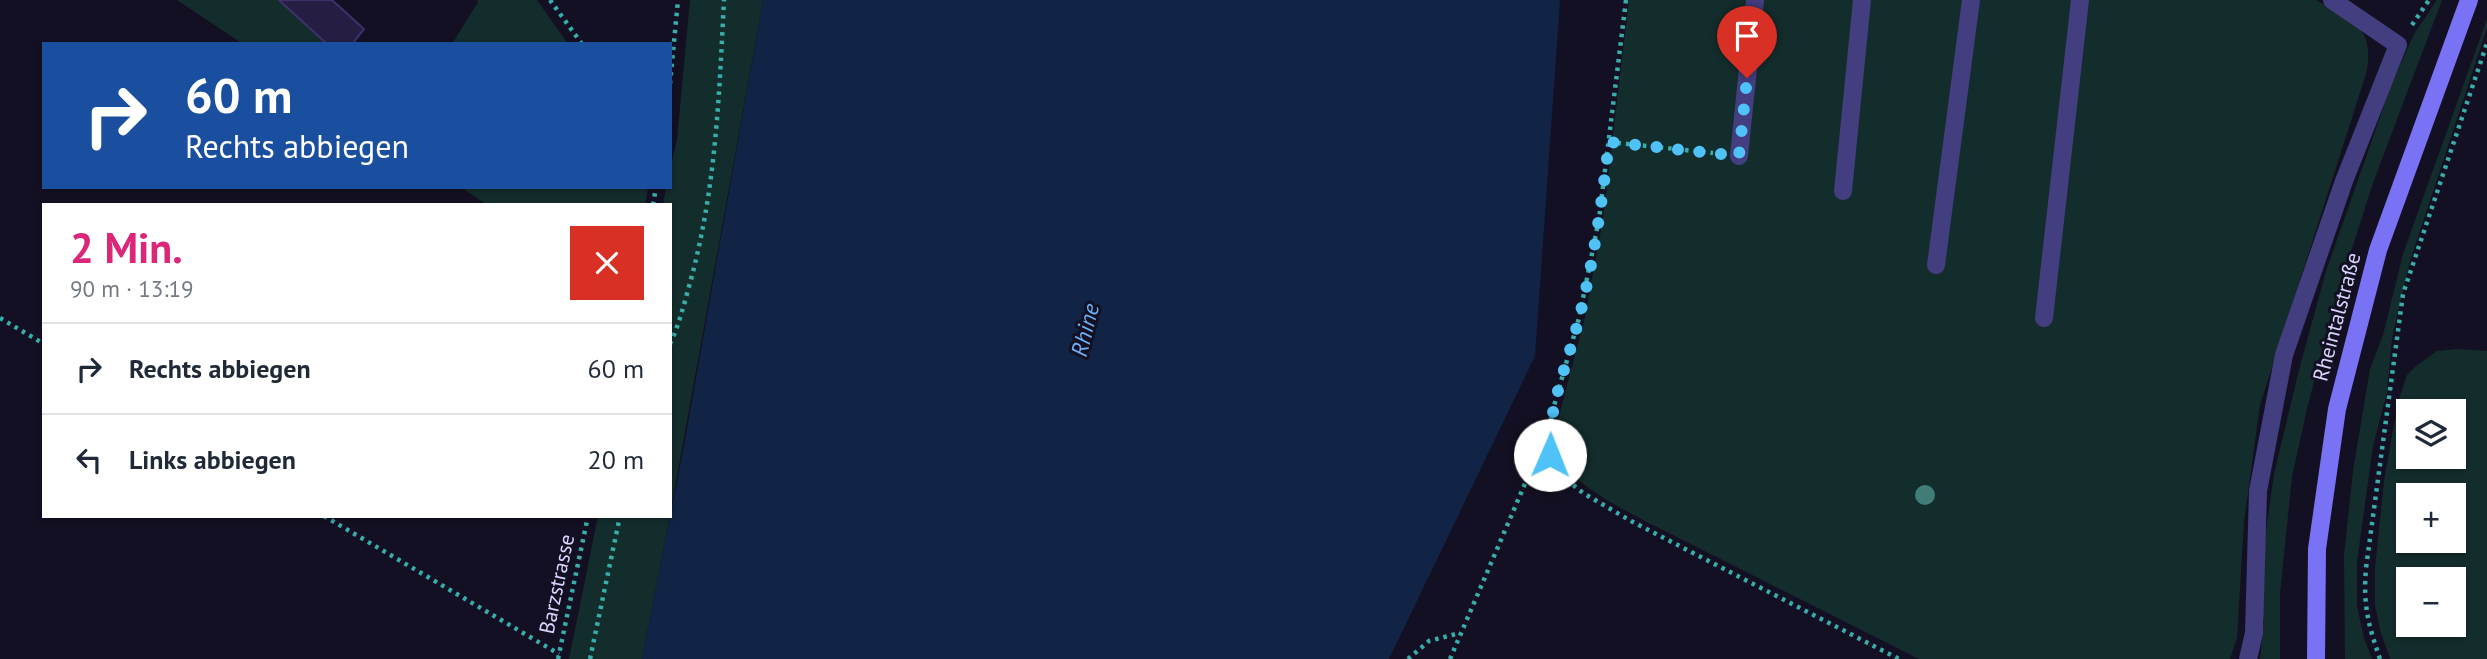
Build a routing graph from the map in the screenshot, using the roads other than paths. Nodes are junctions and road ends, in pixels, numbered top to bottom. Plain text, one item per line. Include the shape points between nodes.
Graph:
1 (1755, 0) edge
2 (1863, 0) edge
3 (1971, 0) edge
4 (2080, 0) edge
5 (2332, 0) edge
6 (2469, 0) edge
7 (1739, 156) road end
8 (1843, 191) dead end
9 (1936, 265) dead end
10 (2044, 318) dead end
11 (2248, 659) edge
12 (2316, 659) edge

1 - 7 lane
2 - 8 lane
3 - 9 lane
4 - 10 lane
5 - 11 lane via 2398,45 2340,192 2284,355 2258,491 2254,633
6 - 12 main road, Rheintalstraße via 2378,250 2337,409 2317,549

